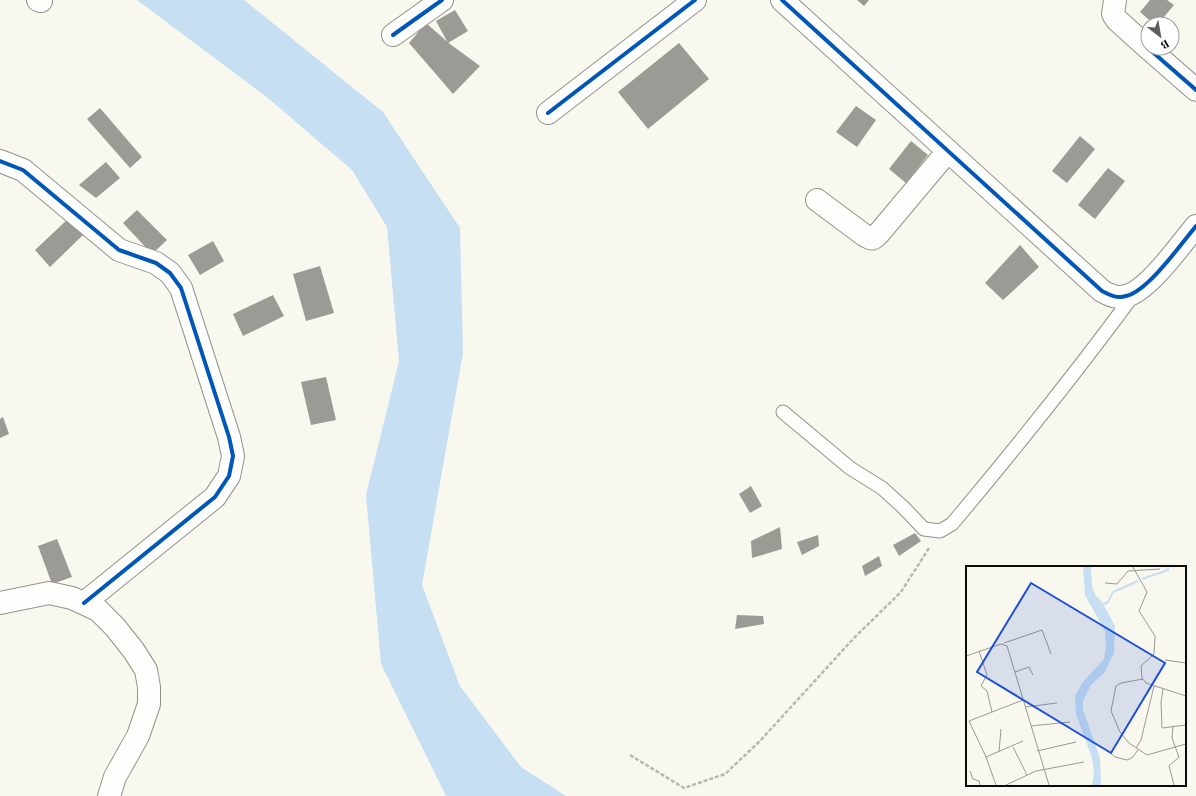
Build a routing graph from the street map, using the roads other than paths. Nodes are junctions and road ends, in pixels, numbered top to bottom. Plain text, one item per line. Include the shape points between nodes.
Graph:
1 (442, 0) edge
2 (695, 0) edge
3 (782, 0) edge
4 (1116, 0) edge
5 (394, 35) dead end
6 (1140, 41) edge
7 (1157, 56) edge
8 (1196, 90) edge
9 (548, 113) dead end
10 (948, 151) junction
11 (0, 161) edge
12 (818, 200) dead end
13 (1196, 226) edge
14 (1134, 294) junction
15 (783, 412) dead end
16 (0, 603) edge
17 (84, 603) junction
18 (109, 796) edge

1 - 5 street
2 - 9 street
3 - 10 street
4 - 6 street via 1114,14 1117,20
7 - 8 street
10 - 12 street via 873,239
10 - 14 street via 1102,291 1115,297
11 - 17 street via 23,170 119,250 156,263 170,272 181,288 233,456 229,476 215,497
13 - 14 street via 1149,282
14 - 15 lane via 1025,436 952,524 940,531 924,529 882,488 850,468
16 - 17 street via 49,593
17 - 18 street via 98,610 134,651 146,670 149,687 149,704 138,736 115,777

